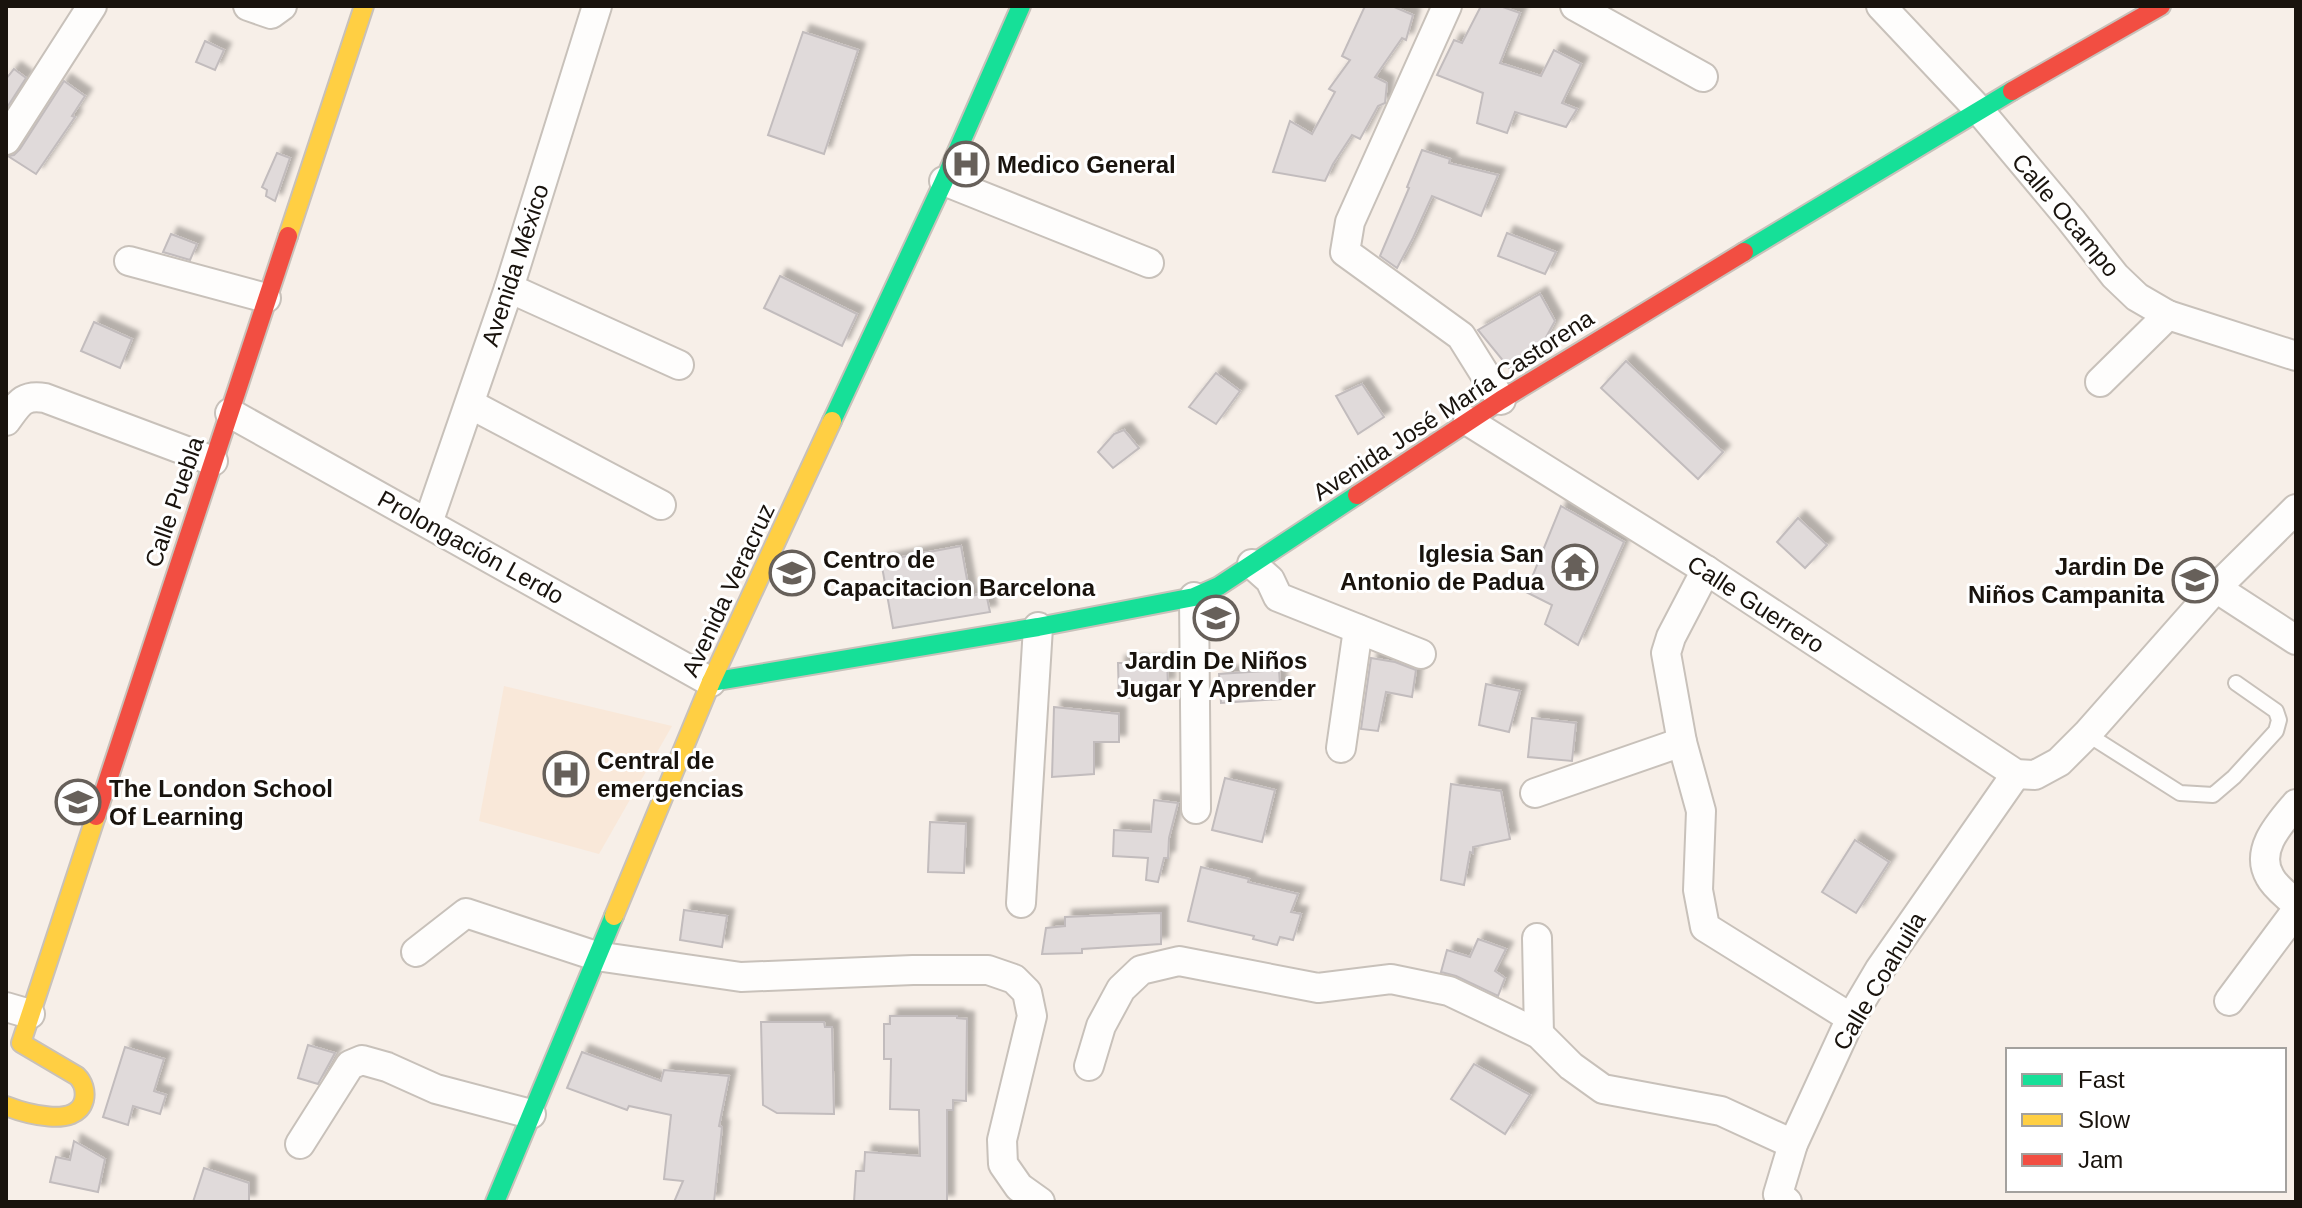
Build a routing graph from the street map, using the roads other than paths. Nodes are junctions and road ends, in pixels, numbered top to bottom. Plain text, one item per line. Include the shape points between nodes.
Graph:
1 (92, 6) edge
2 (248, 6) edge
3 (282, 6) edge
4 (364, 6) edge
5 (597, 6) edge
6 (1021, 6) edge
7 (1447, 6) edge
8 (1575, 6) edge
9 (1881, 6) edge
10 (2161, 6) edge
11 (1703, 77) dead end
12 (1979, 110) junction
13 (6, 140) edge
14 (944, 181) junction
15 (129, 261) dead end
16 (1149, 263) dead end
17 (509, 288) junction
18 (266, 298) junction
19 (2168, 315) junction
20 (2296, 356) edge
21 (679, 365) dead end
22 (2100, 382) dead end
23 (1501, 400) junction
24 (470, 404) junction
25 (230, 413) junction
26 (6, 421) edge
27 (1468, 421) junction
28 (213, 461) junction
29 (661, 505) dead end
30 (2296, 509) edge
31 (428, 523) junction
32 (1252, 564) junction
33 (1706, 570) junction
34 (2216, 588) junction
35 (1194, 597) junction
36 (1038, 627) junction
37 (1358, 629) junction
38 (2296, 640) edge
39 (1421, 654) dead end
40 (711, 682) junction
41 (2236, 683) dead end
42 (2087, 734) junction
43 (1682, 742) junction
44 (1341, 748) dead end
45 (2016, 774) junction
46 (1535, 793) dead end
47 (2296, 804) edge
48 (1196, 809) dead end
49 (1021, 903) dead end
50 (2296, 904) edge
51 (2296, 911) edge
52 (1537, 938) dead end
53 (416, 952) dead end
54 (596, 956) junction
55 (2229, 1001) dead end
56 (18, 1011) edge
57 (1851, 1018) junction
58 (1539, 1034) junction
59 (14, 1040) edge
60 (1089, 1066) dead end
61 (6, 1106) edge
62 (531, 1114) junction
63 (300, 1144) dead end
64 (1793, 1144) junction
65 (495, 1202) edge
66 (1040, 1202) edge
67 (1787, 1202) edge

1 - 13 street
2 - 3 street via 271,14
4 - 18 street, Calle Puebla
5 - 17 street, Avenida México
6 - 14 street, Avenida Veracruz
7 - 23 street via 1350,222 1345,252 1461,336
8 - 11 street
9 - 12 street, Calle Ocampo
10 - 12 street, Avenida José María Castorena
12 - 19 street, Calle Ocampo via 2115,276
12 - 23 street, Avenida José María Castorena
14 - 16 street
14 - 40 street, Avenida Veracruz
15 - 18 street
17 - 21 street
17 - 24 street, Avenida México
18 - 25 street, Calle Puebla
19 - 20 street, Calle Ocampo
19 - 22 street
23 - 27 street, Avenida José María Castorena
24 - 29 street
24 - 31 street, Avenida México
25 - 28 street, Calle Puebla
25 - 31 street, Prolongación Lerdo
26 - 28 street via 22,400 45,398
27 - 32 street, Avenida José María Castorena
27 - 33 street, Calle Guerrero
28 - 56 street, Calle Puebla
30 - 34 street
31 - 40 street, Prolongación Lerdo
32 - 35 street, Avenida José María Castorena
32 - 37 street via 1270,580 1278,597
33 - 43 street via 1666,653
33 - 45 street, Calle Guerrero
34 - 38 street
34 - 42 street
35 - 36 street, Avenida José María Castorena
35 - 48 street
36 - 40 street, Avenida José María Castorena
36 - 49 street
37 - 39 street
37 - 44 street
40 - 54 street, Avenida Veracruz
41 - 42 lane via 2276,711 2279,720 2276,731 2213,795 2180,793
42 - 45 street via 2047,770
43 - 46 street
43 - 57 street via 1701,811 1698,890 1705,927
45 - 57 street, Calle Coahuila
47 - 50 street via 2276,829 2265,860 2269,876
51 - 55 street
52 - 58 street
53 - 54 street via 466,913
54 - 62 street, Avenida Veracruz
54 - 66 street via 741,977 988,970 1014,979 1027,992 1032,1016 1002,1140 1003,1164 1019,1187
56 - 59 street, Calle Puebla
57 - 64 street, Calle Coahuila
58 - 60 street via 1449,991 1391,979 1318,988 1179,961 1141,970 1121,989 1101,1026
58 - 64 street via 1603,1089 1721,1111
59 - 61 street via 81,1080 83,1104 67,1116
62 - 63 street via 436,1089 362,1060 350,1065
62 - 65 street, Avenida Veracruz
64 - 67 street, Calle Coahuila via 1778,1194

